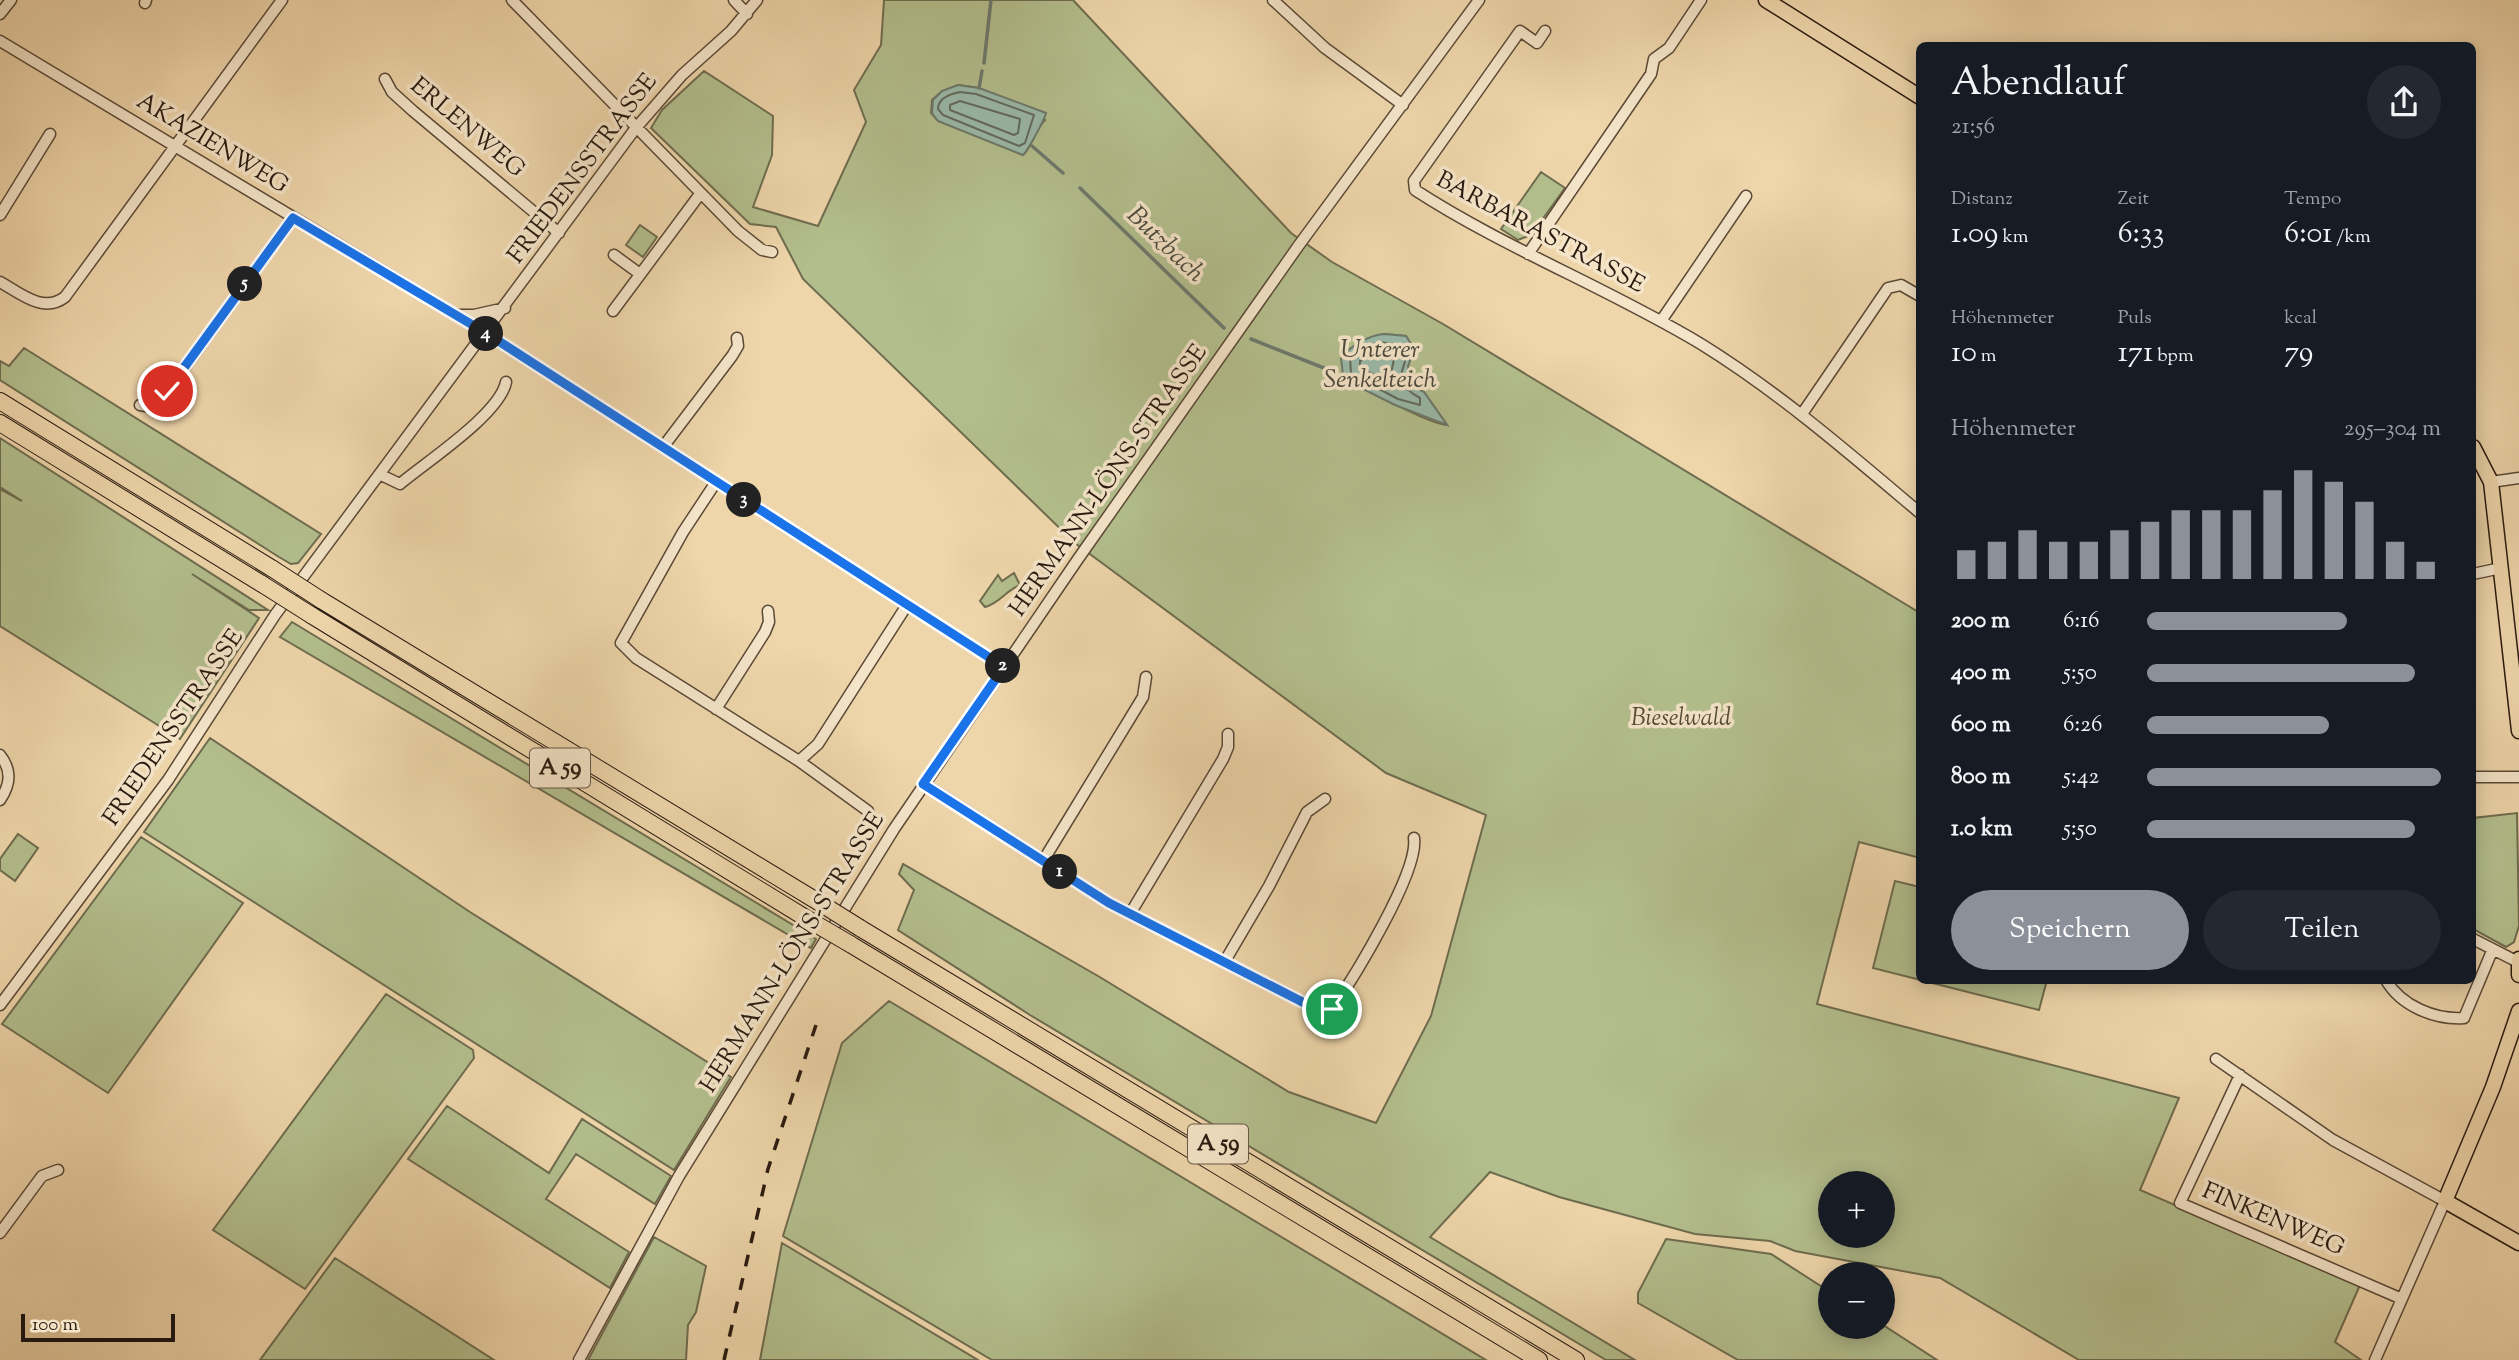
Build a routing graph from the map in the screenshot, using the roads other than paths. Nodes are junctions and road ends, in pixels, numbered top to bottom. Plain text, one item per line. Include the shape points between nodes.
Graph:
1 (11, 0) edge
2 (282, 0) edge
3 (512, 0) edge
4 (734, 0) edge
5 (757, 0) edge
6 (1273, 0) edge
7 (1479, 0) edge
8 (1701, 0) edge
9 (1766, 0) edge
10 (0, 14) edge
11 (747, 14) junction
12 (1545, 31) dead end
13 (0, 41) edge
14 (385, 79) dead end
15 (1916, 94) edge
16 (1403, 105) junction
17 (635, 129) junction
18 (50, 134) dead end
19 (176, 147) junction
20 (700, 194) junction
21 (1746, 196) dead end
22 (0, 215) edge
23 (293, 218) junction
24 (559, 233) junction
25 (772, 253) dead end
26 (1528, 254) junction
27 (614, 256) dead end
28 (640, 274) junction
29 (0, 282) edge
30 (1916, 294) edge
31 (505, 307) junction
32 (613, 311) dead end
33 (456, 316) junction
34 (1661, 321) junction
35 (486, 333) junction
36 (737, 338) dead end
37 (506, 382) dead end
38 (0, 401) edge
39 (140, 404) dead end
40 (1802, 414) junction
41 (0, 423) edge
42 (663, 447) junction
43 (2476, 453) edge
44 (381, 475) junction
45 (2519, 478) edge
46 (716, 482) junction
47 (2491, 482) junction
48 (1916, 510) edge
49 (2501, 568) junction
50 (2476, 573) edge
51 (907, 605) junction
52 (768, 611) dead end
53 (1004, 667) junction
54 (1146, 677) dead end
55 (716, 709) junction
56 (2519, 731) edge
57 (1228, 734) dead end
58 (0, 755) edge
59 (799, 761) junction
60 (2519, 777) edge
61 (2476, 778) edge
62 (923, 784) junction
63 (1325, 799) dead end
64 (0, 800) edge
65 (868, 811) dead end
66 (1414, 838) dead end
67 (1044, 862) junction
68 (1130, 914) junction
69 (2476, 941) edge
70 (2492, 951) junction
71 (1225, 961) junction
72 (2519, 965) edge
73 (2389, 984) edge
74 (0, 1005) edge
75 (2519, 1012) edge
76 (2216, 1059) dead end
77 (2240, 1075) junction
78 (58, 1170) dead end
79 (2445, 1201) junction
80 (0, 1233) edge
81 (2519, 1243) edge
82 (2402, 1299) junction
83 (579, 1360) edge
84 (1539, 1360) edge
85 (1576, 1360) edge
86 (2375, 1360) edge

1 - 10 street
2 - 19 street
3 - 17 street
4 - 11 street
5 - 11 street, FRIEDENSSTRASSE
6 - 16 street via 1325,48
7 - 16 street, HERMANN-LÖNS-STRASSE
8 - 26 street via 1669,48 1654,59 1651,74
9 - 15 main road
11 - 17 street, FRIEDENSSTRASSE via 682,75
12 - 26 street, BARBARASTRASSE via 1537,43 1520,31 1414,181 1415,190 1460,219
13 - 19 street, AKAZIENWEG
14 - 24 street, ERLENWEG via 392,92
16 - 53 street, HERMANN-LÖNS-STRASSE via 1299,245
17 - 20 street
17 - 24 street, FRIEDENSSTRASSE
18 - 22 street
19 - 23 street, AKAZIENWEG
19 - 29 street via 58,302 39,303
20 - 25 street via 751,243
20 - 28 street
21 - 34 street, BARBARASTRASSE
23 - 33 street, AKAZIENWEG
23 - 39 street via 167,391 152,407
24 - 31 street, FRIEDENSSTRASSE
26 - 34 street, BARBARASTRASSE
27 - 28 street
28 - 32 street
30 - 40 street via 1900,285 1888,288
31 - 33 street
31 - 35 street, FRIEDENSSTRASSE
33 - 35 street, AKAZIENWEG
34 - 40 street, BARBARASTRASSE via 1745,372
35 - 42 street, AKAZIENWEG
35 - 44 street, FRIEDENSSTRASSE
36 - 42 street via 732,356
37 - 44 street via 503,393 483,415 400,484
38 - 85 highway, A 59, bridge
40 - 48 street, BARBARASTRASSE
41 - 84 highway, A 59, bridge
42 - 46 street, AKAZIENWEG
43 - 47 main road
44 - 74 street, FRIEDENSSTRASSE via 275,615 168,780
45 - 47 street
46 - 51 street, AKAZIENWEG
46 - 55 street via 621,643
47 - 49 main road
49 - 50 street
49 - 56 main road
51 - 53 street, AKAZIENWEG
51 - 59 street via 818,744
52 - 55 street via 765,632
53 - 62 street, HERMANN-LÖNS-STRASSE
54 - 67 street via 1143,697
55 - 59 street
57 - 68 street via 1223,759
58 - 64 street via 10,781
59 - 65 street
60 - 61 street
62 - 67 street
62 - 83 street, HERMANN-LÖNS-STRASSE via 679,1176
63 - 71 street via 1307,812
66 - 71 street via 1415,855 1385,919 1332,1009 1320,1011
67 - 68 street
68 - 71 street
69 - 70 street
70 - 72 street
70 - 73 street via 2464,1018 2428,1013
75 - 79 main road
76 - 77 street
77 - 79 street via 2339,1144
77 - 82 street, FINKENWEG via 2180,1203
78 - 80 street via 42,1176
79 - 81 main road
79 - 82 street
82 - 86 street

